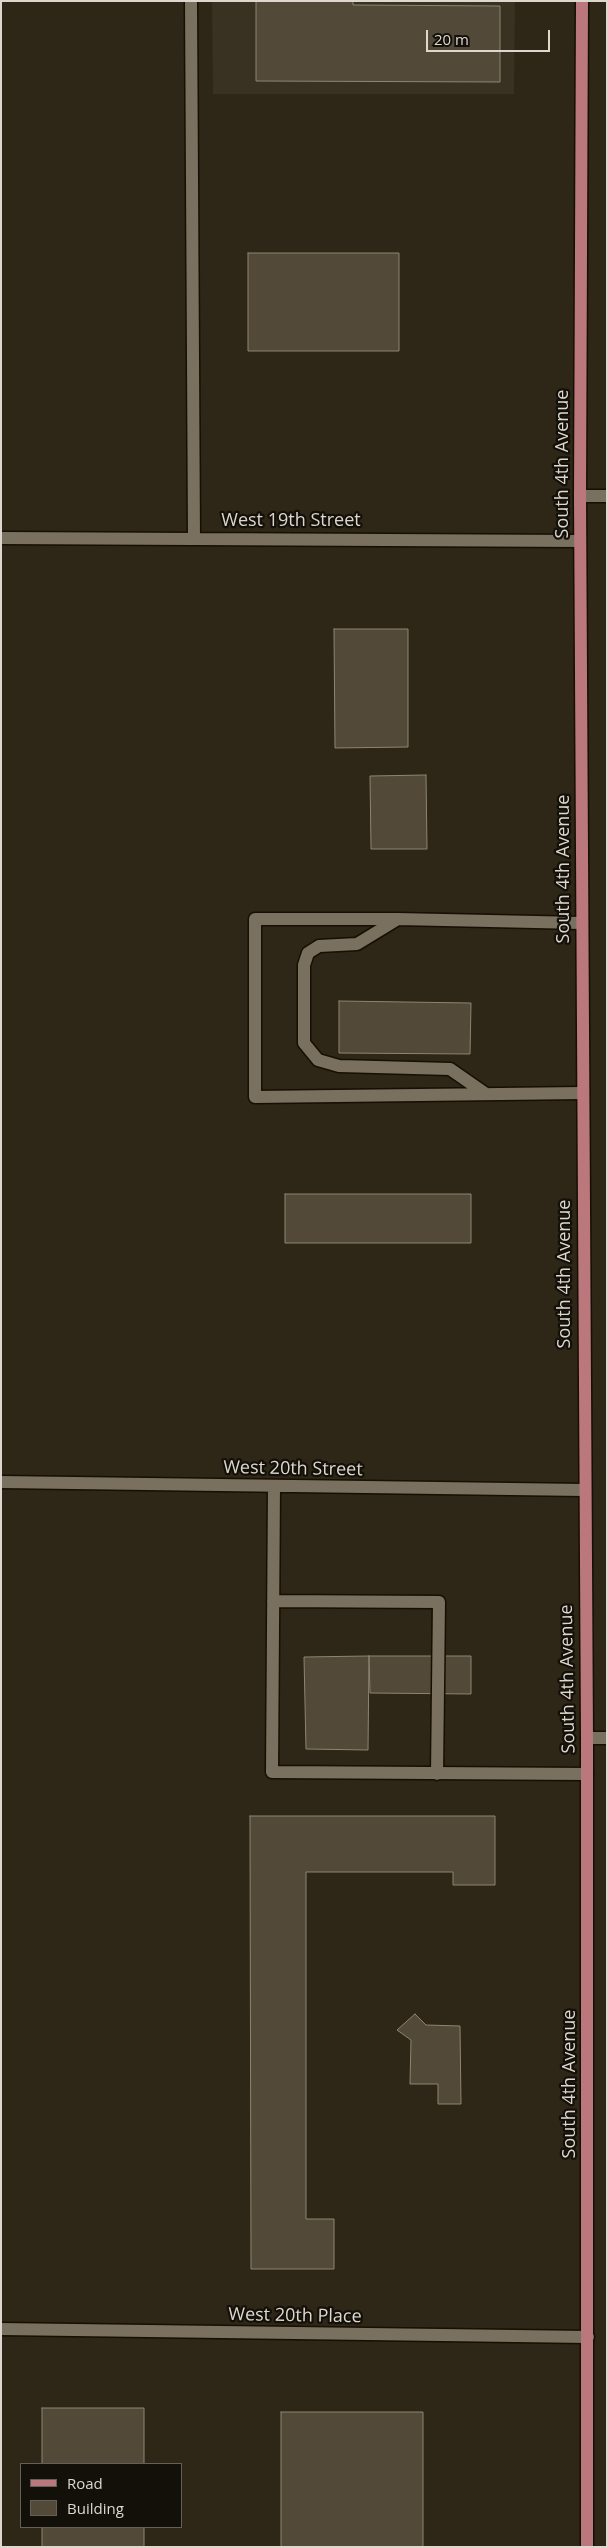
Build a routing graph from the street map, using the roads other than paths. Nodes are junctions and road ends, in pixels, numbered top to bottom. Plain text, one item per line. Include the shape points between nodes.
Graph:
1 (191, 1) edge
2 (582, 1) edge
3 (580, 496) junction
4 (607, 496) edge
5 (1, 538) edge
6 (194, 539) junction
7 (580, 541) junction
8 (398, 919) junction
9 (581, 923) junction
10 (582, 1092) junction
11 (486, 1094) junction
12 (1, 1482) edge
13 (274, 1486) junction
14 (584, 1490) junction
15 (273, 1601) junction
16 (587, 1738) junction
17 (607, 1738) edge
18 (437, 1774) junction
19 (587, 1774) junction
20 (1, 2329) edge
21 (588, 2337) junction
22 (587, 2547) edge

1 - 6 street
2 - 3 main road, South 4th Avenue
3 - 4 street
3 - 7 main road, South 4th Avenue
5 - 6 street, West 19th Street
6 - 7 street, West 19th Street
7 - 9 main road, South 4th Avenue
8 - 9 street
8 - 11 street via 356,944 319,946 308,953 304,965 304,1043 318,1060 339,1066 450,1068
8 - 11 street via 254,919 254,1097
9 - 10 main road, South 4th Avenue
10 - 11 street
10 - 14 main road, South 4th Avenue
12 - 13 street, West 20th Street
13 - 14 street, West 20th Street
13 - 15 street
14 - 16 main road, South 4th Avenue
15 - 18 street via 272,1772
15 - 18 street via 439,1602
16 - 17 street
16 - 19 main road, South 4th Avenue
18 - 19 street
19 - 21 main road, South 4th Avenue
20 - 21 street, West 20th Place
21 - 22 main road, South 4th Avenue

